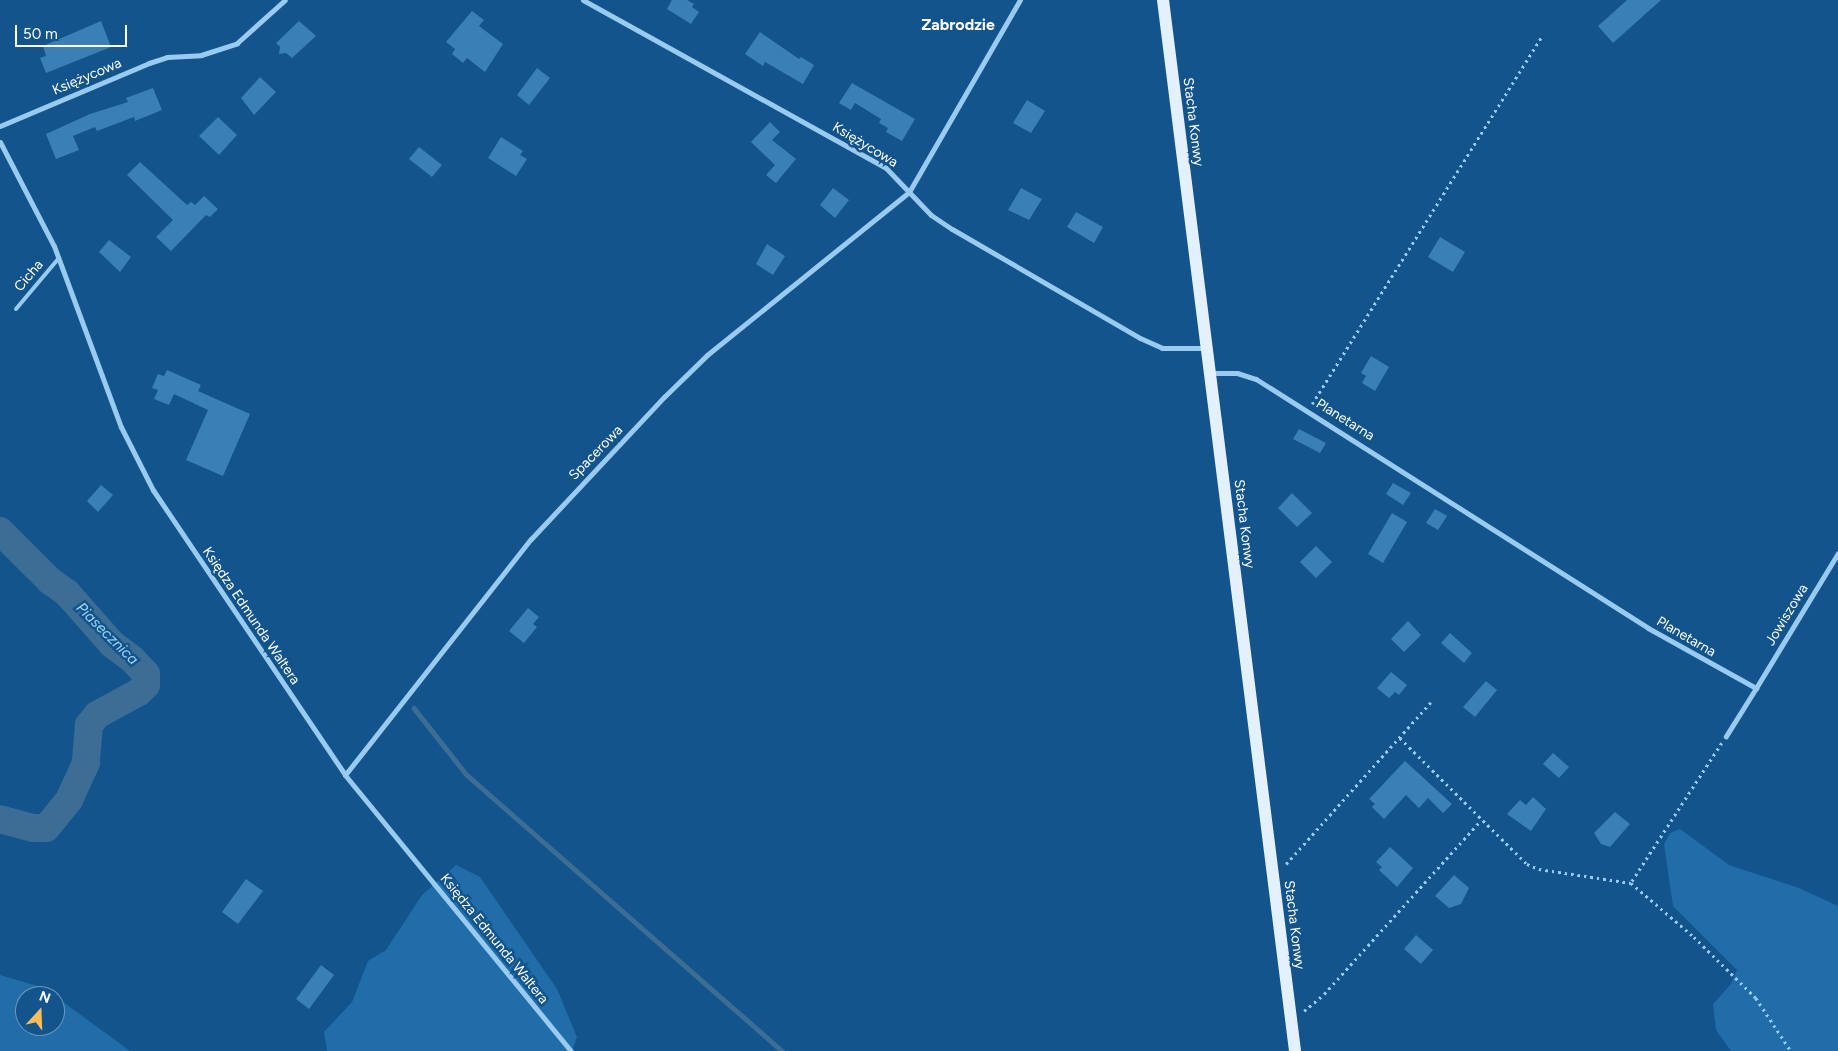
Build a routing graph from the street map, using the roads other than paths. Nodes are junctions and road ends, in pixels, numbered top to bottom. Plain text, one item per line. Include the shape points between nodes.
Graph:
1 (285, 0) edge
2 (582, 0) edge
3 (1020, 0) edge
4 (1163, 0) edge
5 (0, 126) edge
6 (0, 142) edge
7 (909, 192) junction
8 (59, 258) junction
9 (16, 309) dead end
10 (1207, 348) junction
11 (1209, 373) junction
12 (1838, 554) edge
13 (1756, 688) junction
14 (1726, 736) road end
15 (345, 775) junction
16 (571, 1051) edge
17 (1295, 1051) edge

1 - 5 street, Księżycowa via 237,43 221,50 149,63
2 - 7 street, Księżycowa via 886,168
3 - 7 street
4 - 10 main road, Stacha Konwy
6 - 8 street, Księdza Edmunda Waltera via 27,189
7 - 10 street, Księżycowa via 931,215 952,229 1140,338 1162,348
7 - 15 street, Spacerowa via 707,355 664,396 531,539
8 - 9 lane, Cicha
8 - 15 street, Księdza Edmunda Waltera via 121,427 152,490
10 - 11 main road, Stacha Konwy
11 - 13 street, Planetarna via 1237,373 1256,379 1648,628
11 - 17 main road, Stacha Konwy
12 - 13 street, Jowiszowa
13 - 14 street
15 - 16 street, Księdza Edmunda Waltera

